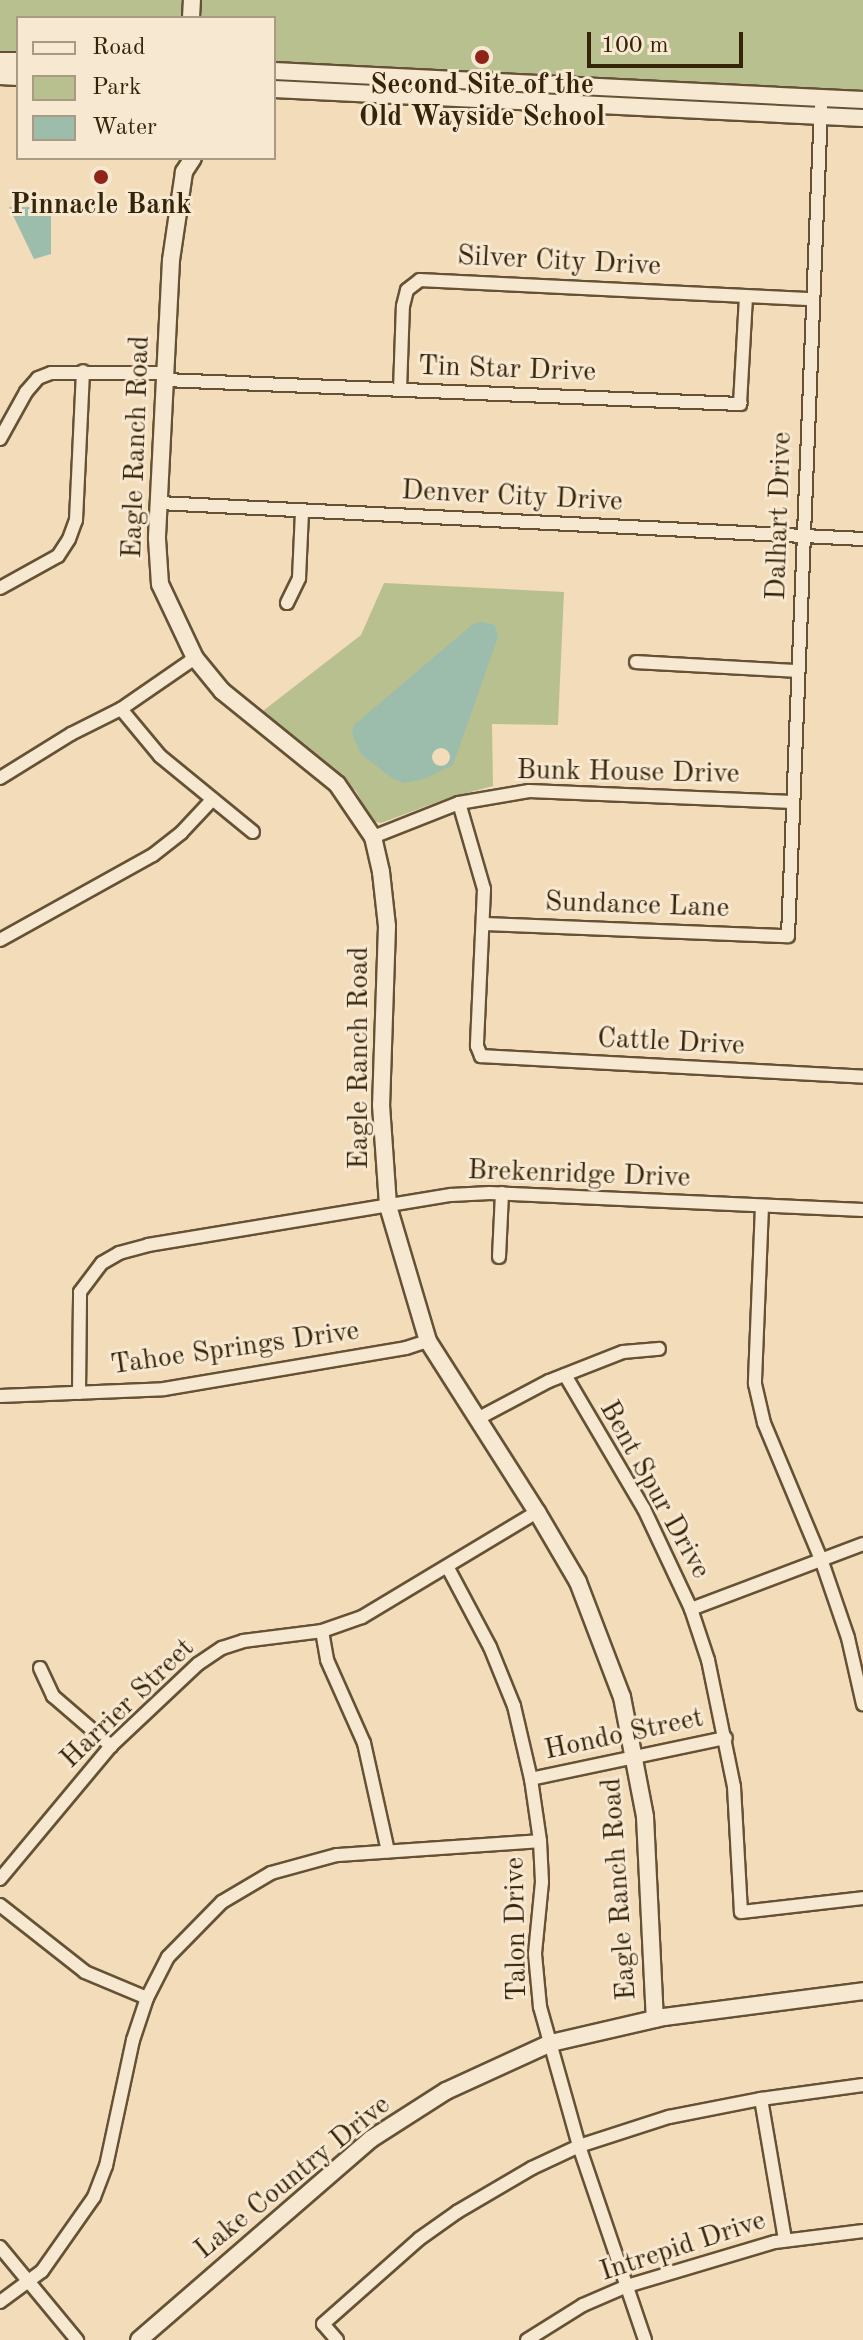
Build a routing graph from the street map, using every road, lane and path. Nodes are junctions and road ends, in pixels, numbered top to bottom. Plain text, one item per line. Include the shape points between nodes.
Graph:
1 (276, 71) edge
2 (276, 89) edge
3 (821, 98) junction
4 (863, 100) edge
5 (820, 115) junction
6 (863, 118) edge
7 (184, 163) edge
8 (746, 297) junction
9 (812, 299) junction
10 (83, 371) junction
11 (165, 376) junction
12 (400, 390) junction
13 (0, 439) edge
14 (159, 503) junction
15 (302, 511) junction
16 (803, 537) junction
17 (863, 539) edge
18 (0, 588) edge
19 (287, 603) dead end
20 (195, 658) junction
21 (636, 662) dead end
22 (798, 671) junction
23 (121, 709) junction
24 (0, 778) edge
25 (212, 800) junction
26 (793, 802) junction
27 (459, 803) junction
28 (253, 832) dead end
29 (373, 837) junction
30 (485, 924) junction
31 (788, 936) joint
32 (0, 940) edge
33 (863, 1077) edge
34 (502, 1193) junction
35 (388, 1206) junction
36 (762, 1206) junction
37 (863, 1210) edge
38 (499, 1257) dead end
39 (428, 1341) junction
40 (659, 1349) dead end
41 (565, 1375) junction
42 (79, 1393) junction
43 (0, 1396) edge
44 (479, 1418) junction
45 (537, 1512) junction
46 (863, 1544) edge
47 (821, 1559) junction
48 (448, 1568) junction
49 (691, 1609) junction
50 (322, 1631) junction
51 (40, 1668) dead end
52 (863, 1704) edge
53 (726, 1738) junction
54 (111, 1746) junction
55 (636, 1757) junction
56 (531, 1779) junction
57 (540, 1841) junction
58 (388, 1851) junction
59 (0, 1879) edge
60 (863, 1898) edge
61 (0, 1905) edge
62 (863, 1991) edge
63 (147, 1998) junction
64 (655, 2019) junction
65 (551, 2043) junction
66 (863, 2085) edge
67 (761, 2099) junction
68 (579, 2146) junction
69 (863, 2231) edge
70 (785, 2240) junction
71 (0, 2247) edge
72 (30, 2280) junction
73 (627, 2286) junction
74 (0, 2302) edge
75 (77, 2340) edge
76 (139, 2340) edge
77 (337, 2340) edge
78 (527, 2340) edge
79 (645, 2340) edge

1 - 3 street
2 - 5 street
3 - 4 street
3 - 5 street, Dalhart Drive
5 - 6 street
5 - 9 street, Dalhart Drive
7 - 11 street, Eagle Ranch Road via 171,260
8 - 9 street, Silver City Drive
8 - 12 street, Silver City Drive via 420,280 407,290 403,306
8 - 12 street, Tin Star Drive via 740,404
9 - 16 street, Dalhart Drive
10 - 11 street, Tin Star Drive
10 - 13 street, Tin Star Drive via 38,378
10 - 18 street via 76,520 69,539 58,556
11 - 12 street, Tin Star Drive
11 - 14 street, Eagle Ranch Road
14 - 15 street, Denver City Drive
14 - 20 street, Eagle Ranch Road via 160,584
15 - 16 street, Denver City Drive
15 - 19 street via 299,578
16 - 17 street, Denver City Drive
16 - 22 street, Dalhart Drive
20 - 23 street
20 - 29 street, Eagle Ranch Road via 241,709 337,784
21 - 22 street
22 - 26 street, Dalhart Drive
23 - 24 street
23 - 25 street via 160,756
25 - 28 street
25 - 32 street via 153,855
26 - 27 street, Bunk House Drive via 529,791
26 - 31 street, Dalhart Drive
27 - 29 street, Bunk House Drive
27 - 30 street via 481,868
29 - 35 street, Eagle Ranch Road via 387,926 381,1105
30 - 31 street, Sundance Lane
30 - 33 street, Cattle Drive via 479,1053 486,1058
34 - 35 street, Brekenridge Drive
34 - 36 street, Brekenridge Drive
34 - 38 street
35 - 39 street, Eagle Ranch Road
35 - 42 street, Brekenridge Drive via 119,1253 89,1276 80,1292
36 - 37 street, Brekenridge Drive
36 - 47 street via 755,1384 764,1423
39 - 42 street, Tahoe Springs Drive via 164,1389
39 - 44 street, Eagle Ranch Road
40 - 41 street via 623,1352
41 - 44 street
41 - 49 street, Bent Spur Drive via 644,1509
42 - 43 street, Tahoe Springs Drive
44 - 45 street, Eagle Ranch Road
45 - 48 street, Harrier Street
45 - 55 street, Eagle Ranch Road via 578,1582 601,1636
46 - 47 street
47 - 49 street
47 - 52 street
48 - 50 street, Harrier Street via 362,1617
48 - 56 street, Talon Drive via 508,1692
49 - 53 street, Bent Spur Drive
50 - 54 street, Harrier Street via 222,1648
50 - 58 street via 327,1660 364,1743
51 - 54 street via 53,1696
53 - 55 street, Hondo Street
53 - 60 street, Bent Spur Drive via 741,1912
54 - 59 street, Harrier Street
55 - 56 street, Hondo Street
55 - 64 street, Eagle Ranch Road via 649,1870
56 - 57 street, Talon Drive
57 - 58 street
57 - 65 street, Talon Drive via 535,1954 540,2007
58 - 63 street via 300,1863 247,1886 222,1902 168,1957
61 - 63 street via 85,1972
62 - 64 street, Lake Country Drive
63 - 72 street via 94,2197 42,2271
64 - 65 street, Lake Country Drive
65 - 68 street, Talon Drive
65 - 76 street, Lake Country Drive via 446,2091 371,2139
66 - 67 street
67 - 68 street via 669,2117
67 - 70 street
68 - 73 street, Talon Drive
68 - 77 street via 532,2168 419,2239 323,2324
69 - 70 street, Intrepid Drive
70 - 73 street, Intrepid Drive
71 - 72 street
72 - 74 street
72 - 75 street
73 - 78 street, Intrepid Drive via 583,2305
73 - 79 street, Talon Drive

